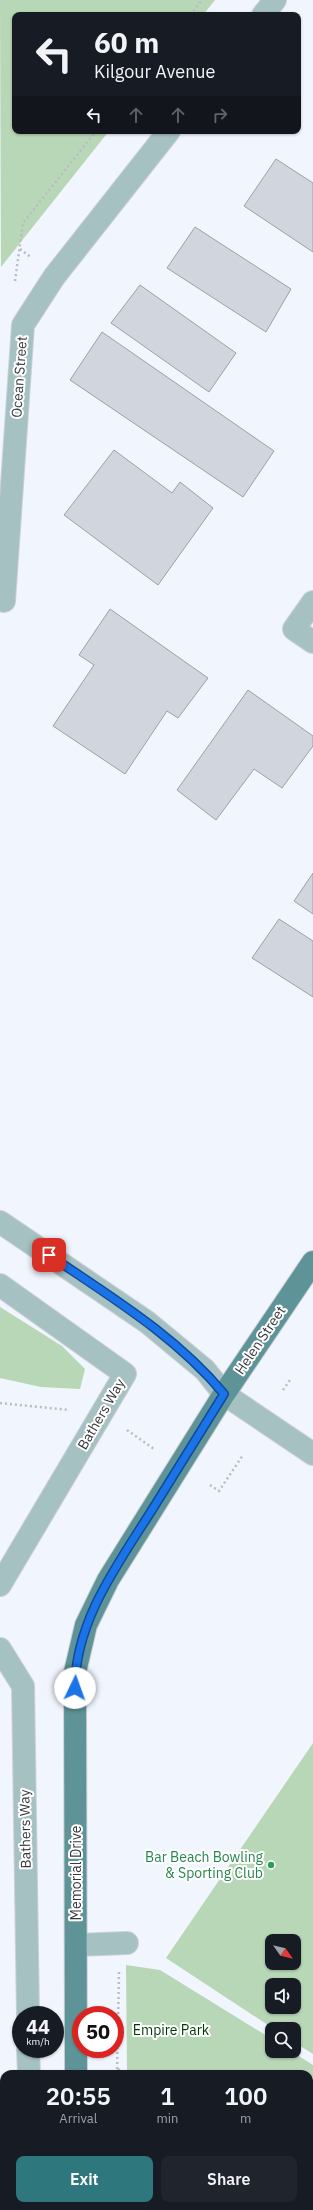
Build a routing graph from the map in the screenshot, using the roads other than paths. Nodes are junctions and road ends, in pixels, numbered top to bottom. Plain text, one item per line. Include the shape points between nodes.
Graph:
1 (275, 0) edge
2 (265, 12) edge
3 (167, 134) edge
4 (4, 601) dead end
5 (313, 602) edge
6 (313, 642) edge
7 (0, 1222) edge
8 (313, 1262) edge
9 (0, 1285) edge
10 (224, 1394) junction
11 (313, 1454) edge
12 (0, 1585) edge
13 (0, 1649) edge
14 (75, 1672) joint
15 (123, 1943) road end
16 (77, 1944) junction
17 (28, 2006) edge
18 (28, 2058) edge
19 (29, 2070) edge
20 (76, 2070) edge

1 - 2 street
3 - 4 street, Ocean Street via 54,277 23,325
5 - 6 street via 294,629
7 - 10 street via 147,1322 205,1370
8 - 10 main road, Helen Street
9 - 12 street, Bathers Way via 125,1374
10 - 11 street
10 - 14 main road, Helen Street via 108,1580 86,1625
13 - 17 street, Bathers Way via 23,1686
14 - 16 main road, Memorial Drive
15 - 16 street
16 - 20 main road, Memorial Drive
18 - 19 street

